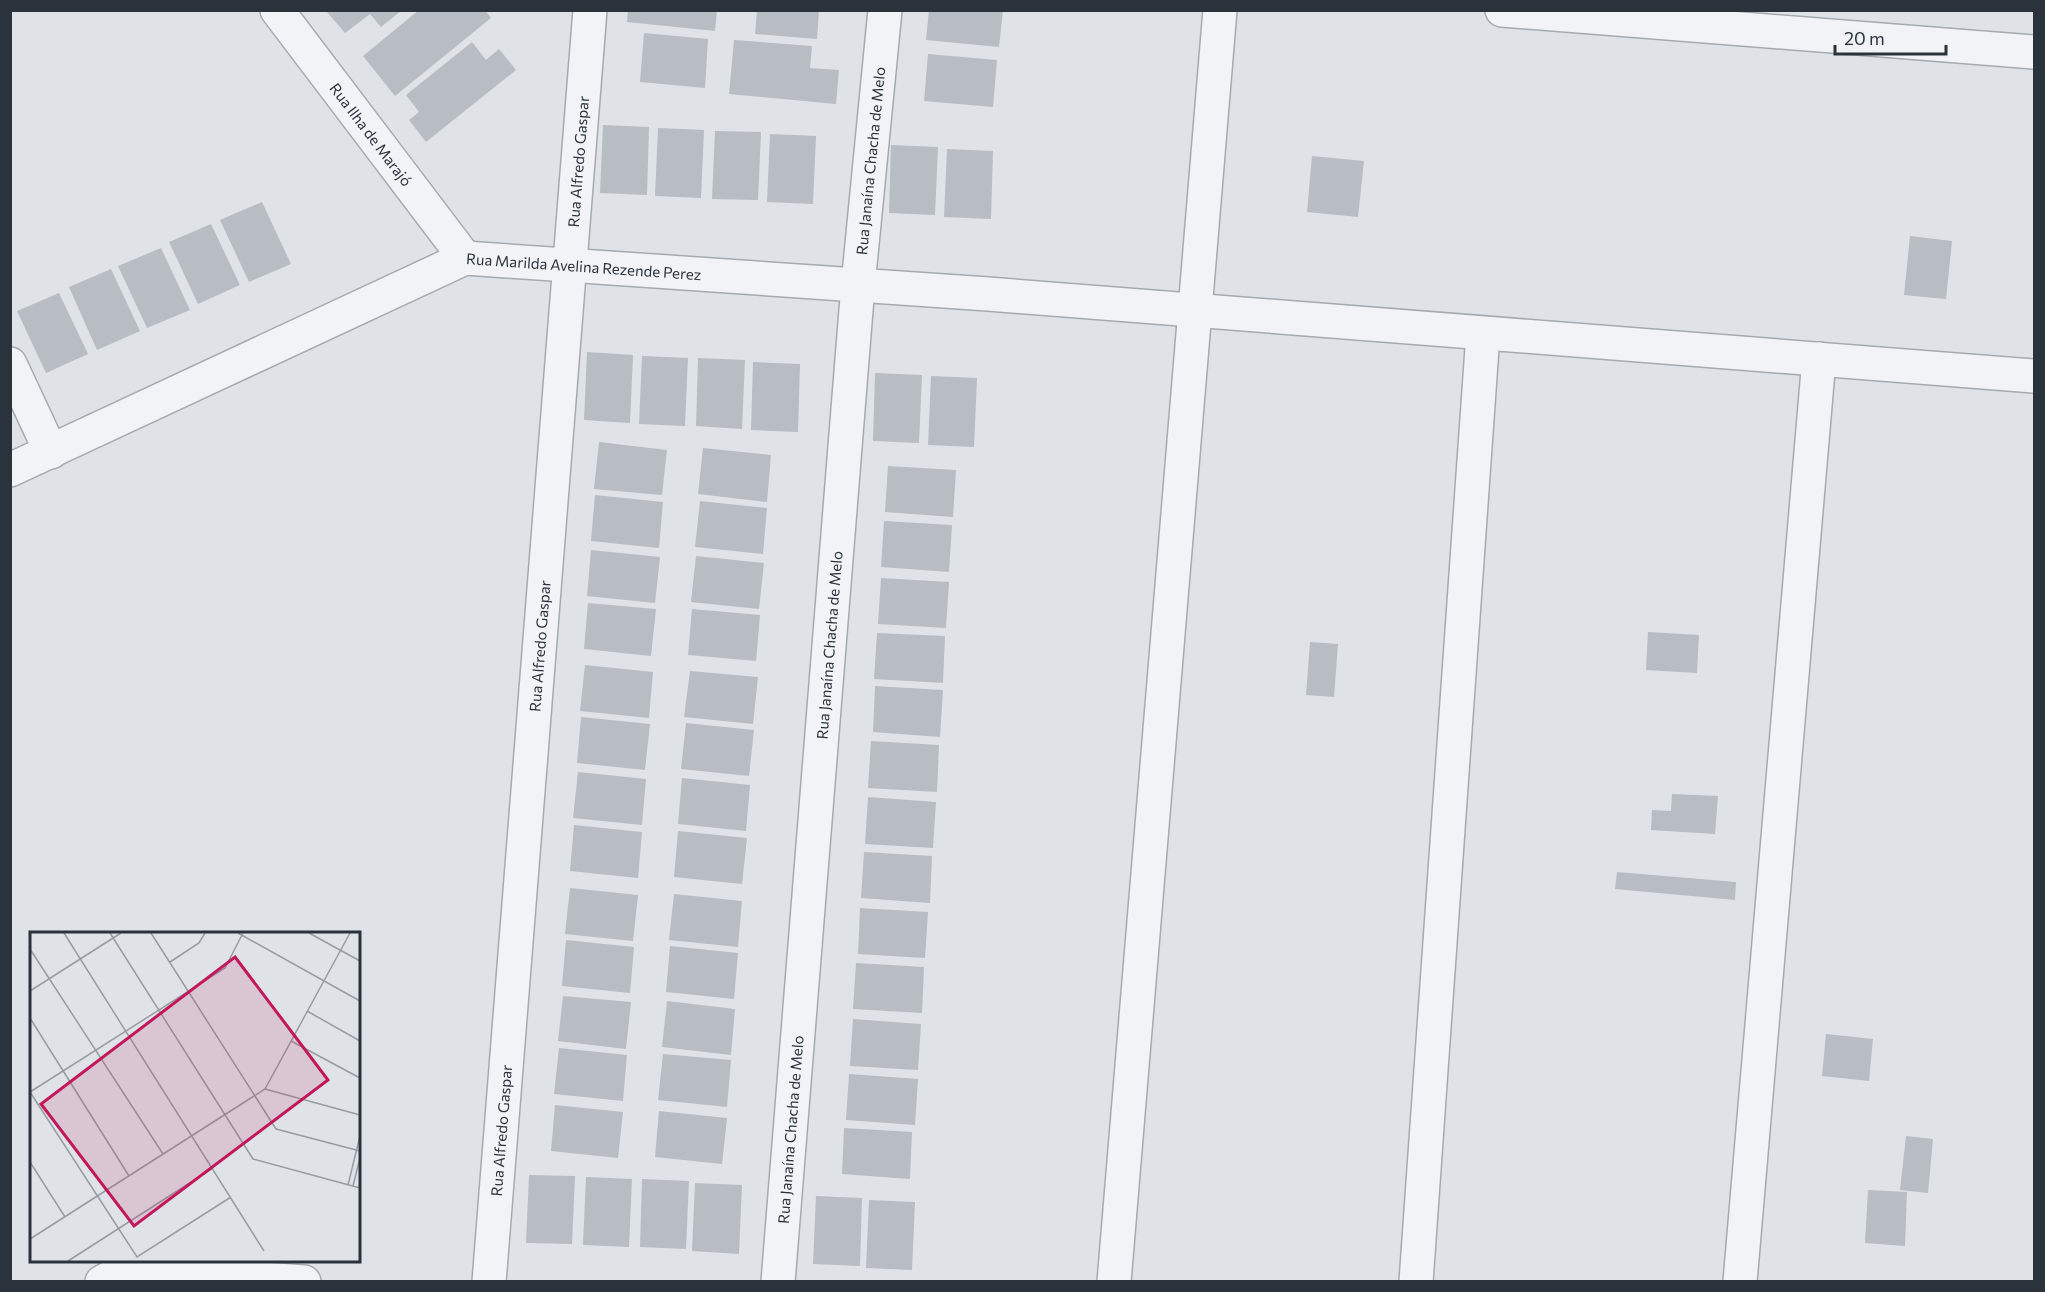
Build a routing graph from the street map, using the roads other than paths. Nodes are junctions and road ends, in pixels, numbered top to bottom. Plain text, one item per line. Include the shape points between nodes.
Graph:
1 (277, 10) edge
2 (590, 10) edge
3 (885, 10) edge
4 (1220, 10) edge
5 (1502, 10) edge
6 (2034, 52) edge
7 (465, 258) junction
8 (572, 265) junction
9 (858, 285) junction
10 (1195, 311) junction
11 (1483, 334) junction
12 (1820, 359) junction
13 (10, 364) edge
14 (2034, 376) edge
15 (51, 452) junction
16 (10, 470) edge
17 (102, 1281) edge
18 (304, 1281) edge
19 (489, 1281) edge
20 (778, 1281) edge
21 (1114, 1281) edge
22 (1416, 1281) edge
23 (1740, 1281) edge

1 - 7 street, Rua Ilha de Marajó
2 - 8 street, Rua Alfredo Gaspar
3 - 9 street, Rua Janaína Chacha de Melo
4 - 10 street
5 - 6 street
7 - 8 street, Rua Marilda Avelina Rezende Perez
7 - 15 street, Rua Marilda Avelina Rezende Perez
8 - 9 street, Rua Marilda Avelina Rezende Perez
8 - 19 street, Rua Alfredo Gaspar
9 - 10 street, Rua Marilda Avelina Rezende Perez
9 - 20 street, Rua Janaína Chacha de Melo
10 - 11 street, Rua Marilda Avelina Rezende Perez
10 - 21 street
11 - 12 street, Rua Marilda Avelina Rezende Perez
11 - 22 street
12 - 14 street, Rua Marilda Avelina Rezende Perez
12 - 23 street
13 - 15 street
15 - 16 street, Rua Marilda Avelina Rezende Perez
17 - 18 street via 126,1269

